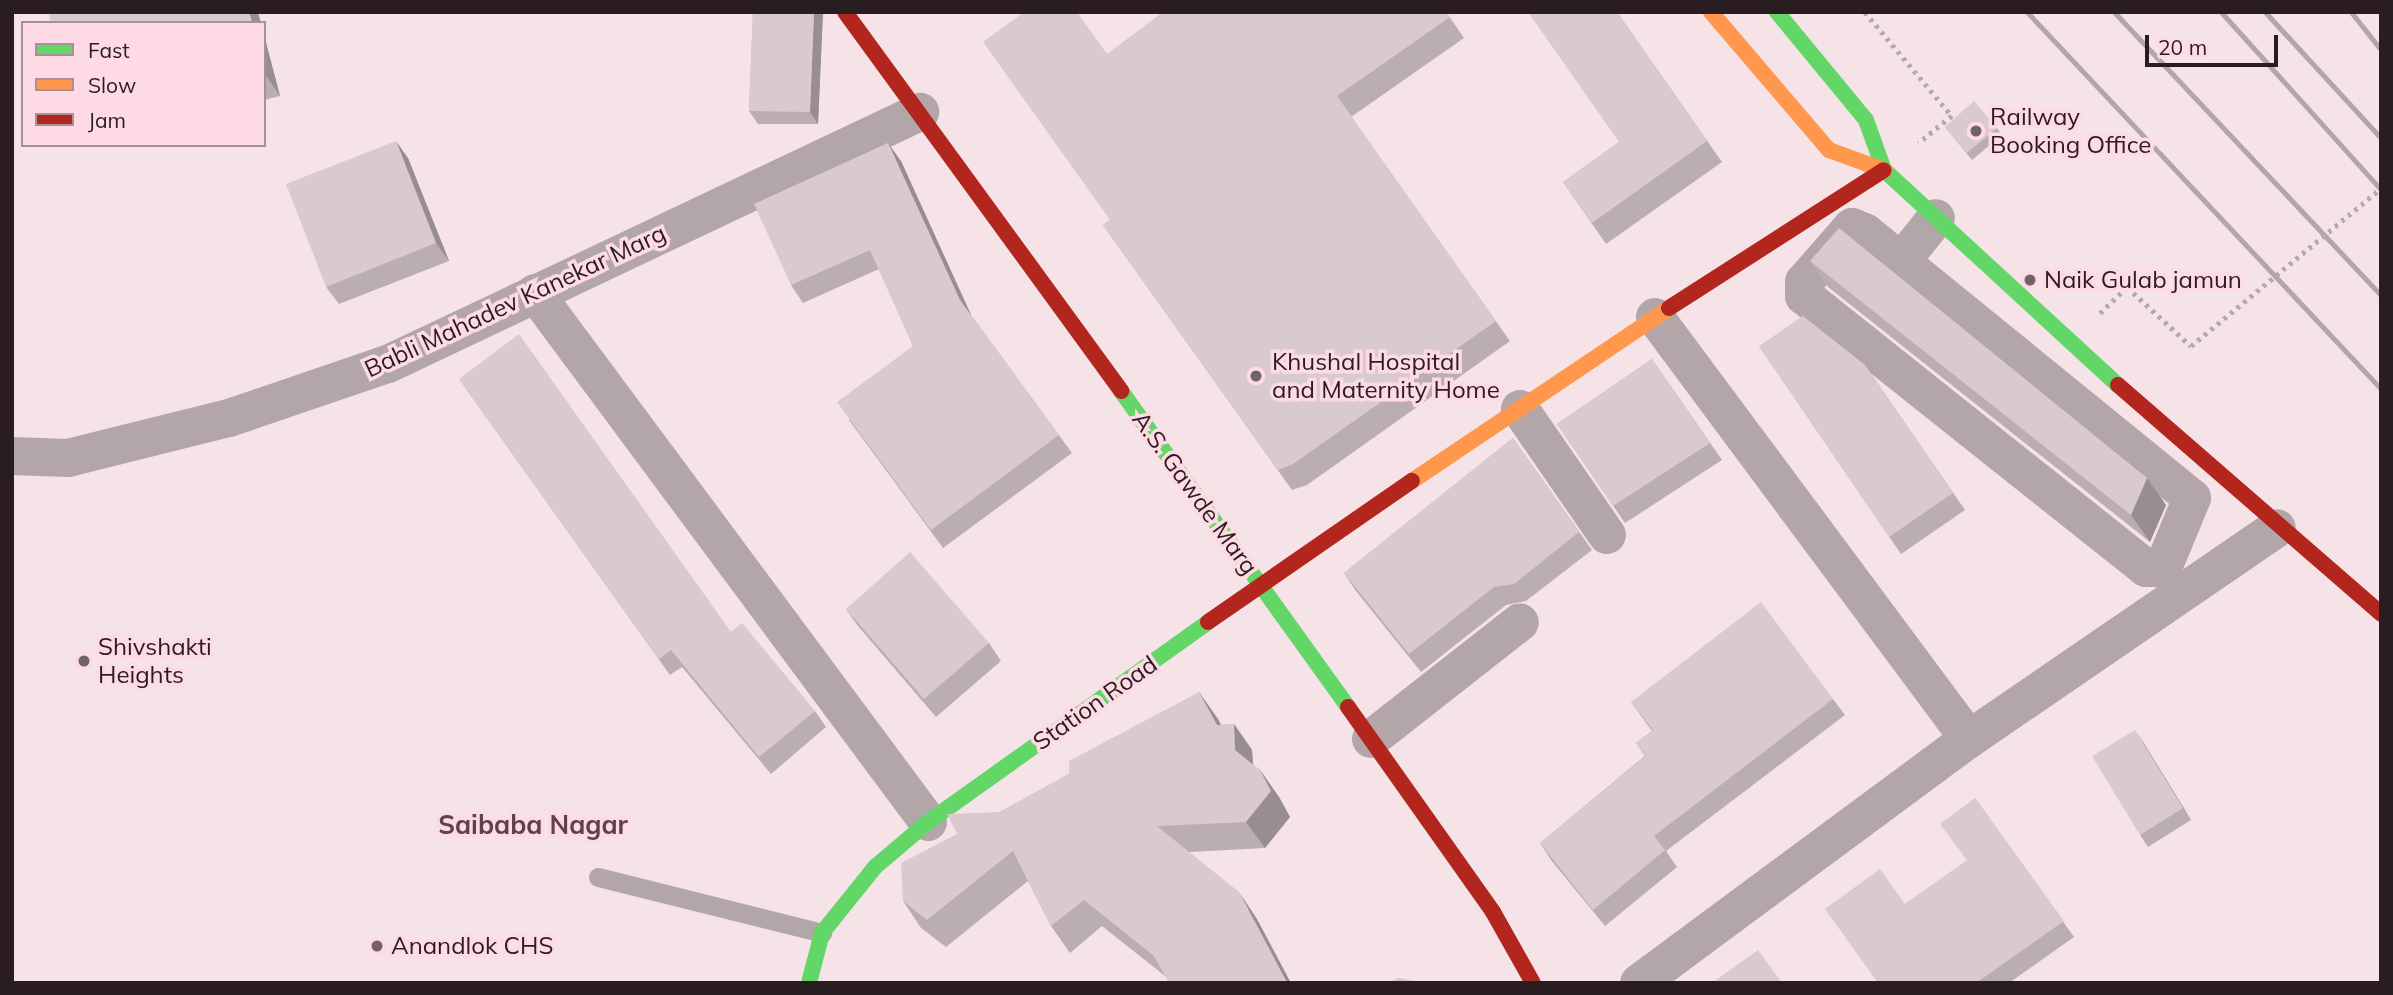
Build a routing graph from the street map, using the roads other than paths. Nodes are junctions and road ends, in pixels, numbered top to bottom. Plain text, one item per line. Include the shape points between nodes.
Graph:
1 (845, 12) edge
2 (1711, 12) edge
3 (1777, 12) edge
4 (920, 112) junction
5 (1884, 170) junction
6 (1936, 218) junction
7 (1824, 229) junction
8 (1901, 262) junction
9 (535, 293) junction
10 (1655, 317) junction
11 (1520, 409) junction
12 (12, 456) edge
13 (2277, 528) junction
14 (1606, 536) dead end
15 (1261, 584) junction
16 (2381, 614) edge
17 (1520, 622) dead end
18 (1371, 739) junction
19 (1969, 739) junction
20 (928, 822) junction
21 (597, 877) dead end
22 (822, 933) junction
23 (808, 983) edge
24 (1533, 983) edge
25 (1639, 983) edge

1 - 4 street, A.S. Gawde Marg
2 - 5 street via 1829,150
3 - 5 street via 1866,120
4 - 9 street, Babli Mahadev Kanekar Marg
4 - 15 street, A.S. Gawde Marg
5 - 6 street
5 - 7 street, Station Road
6 - 8 street
6 - 13 street
7 - 8 street via 1859,228
7 - 8 street via 1802,290 1809,301 2146,568 2163,568 2192,498
7 - 10 street, Station Road
9 - 12 street, Babli Mahadev Kanekar Marg via 388,364 229,418 68,458
9 - 20 street
10 - 11 street, Station Road
10 - 19 street
11 - 14 street
11 - 15 street, Station Road
13 - 16 street
13 - 19 street
15 - 18 street, A.S. Gawde Marg
15 - 20 street, Station Road
17 - 18 street
18 - 24 street, A.S. Gawde Marg via 1493,912
19 - 25 street
20 - 22 street, Station Road via 875,867
21 - 22 lane
22 - 23 street

